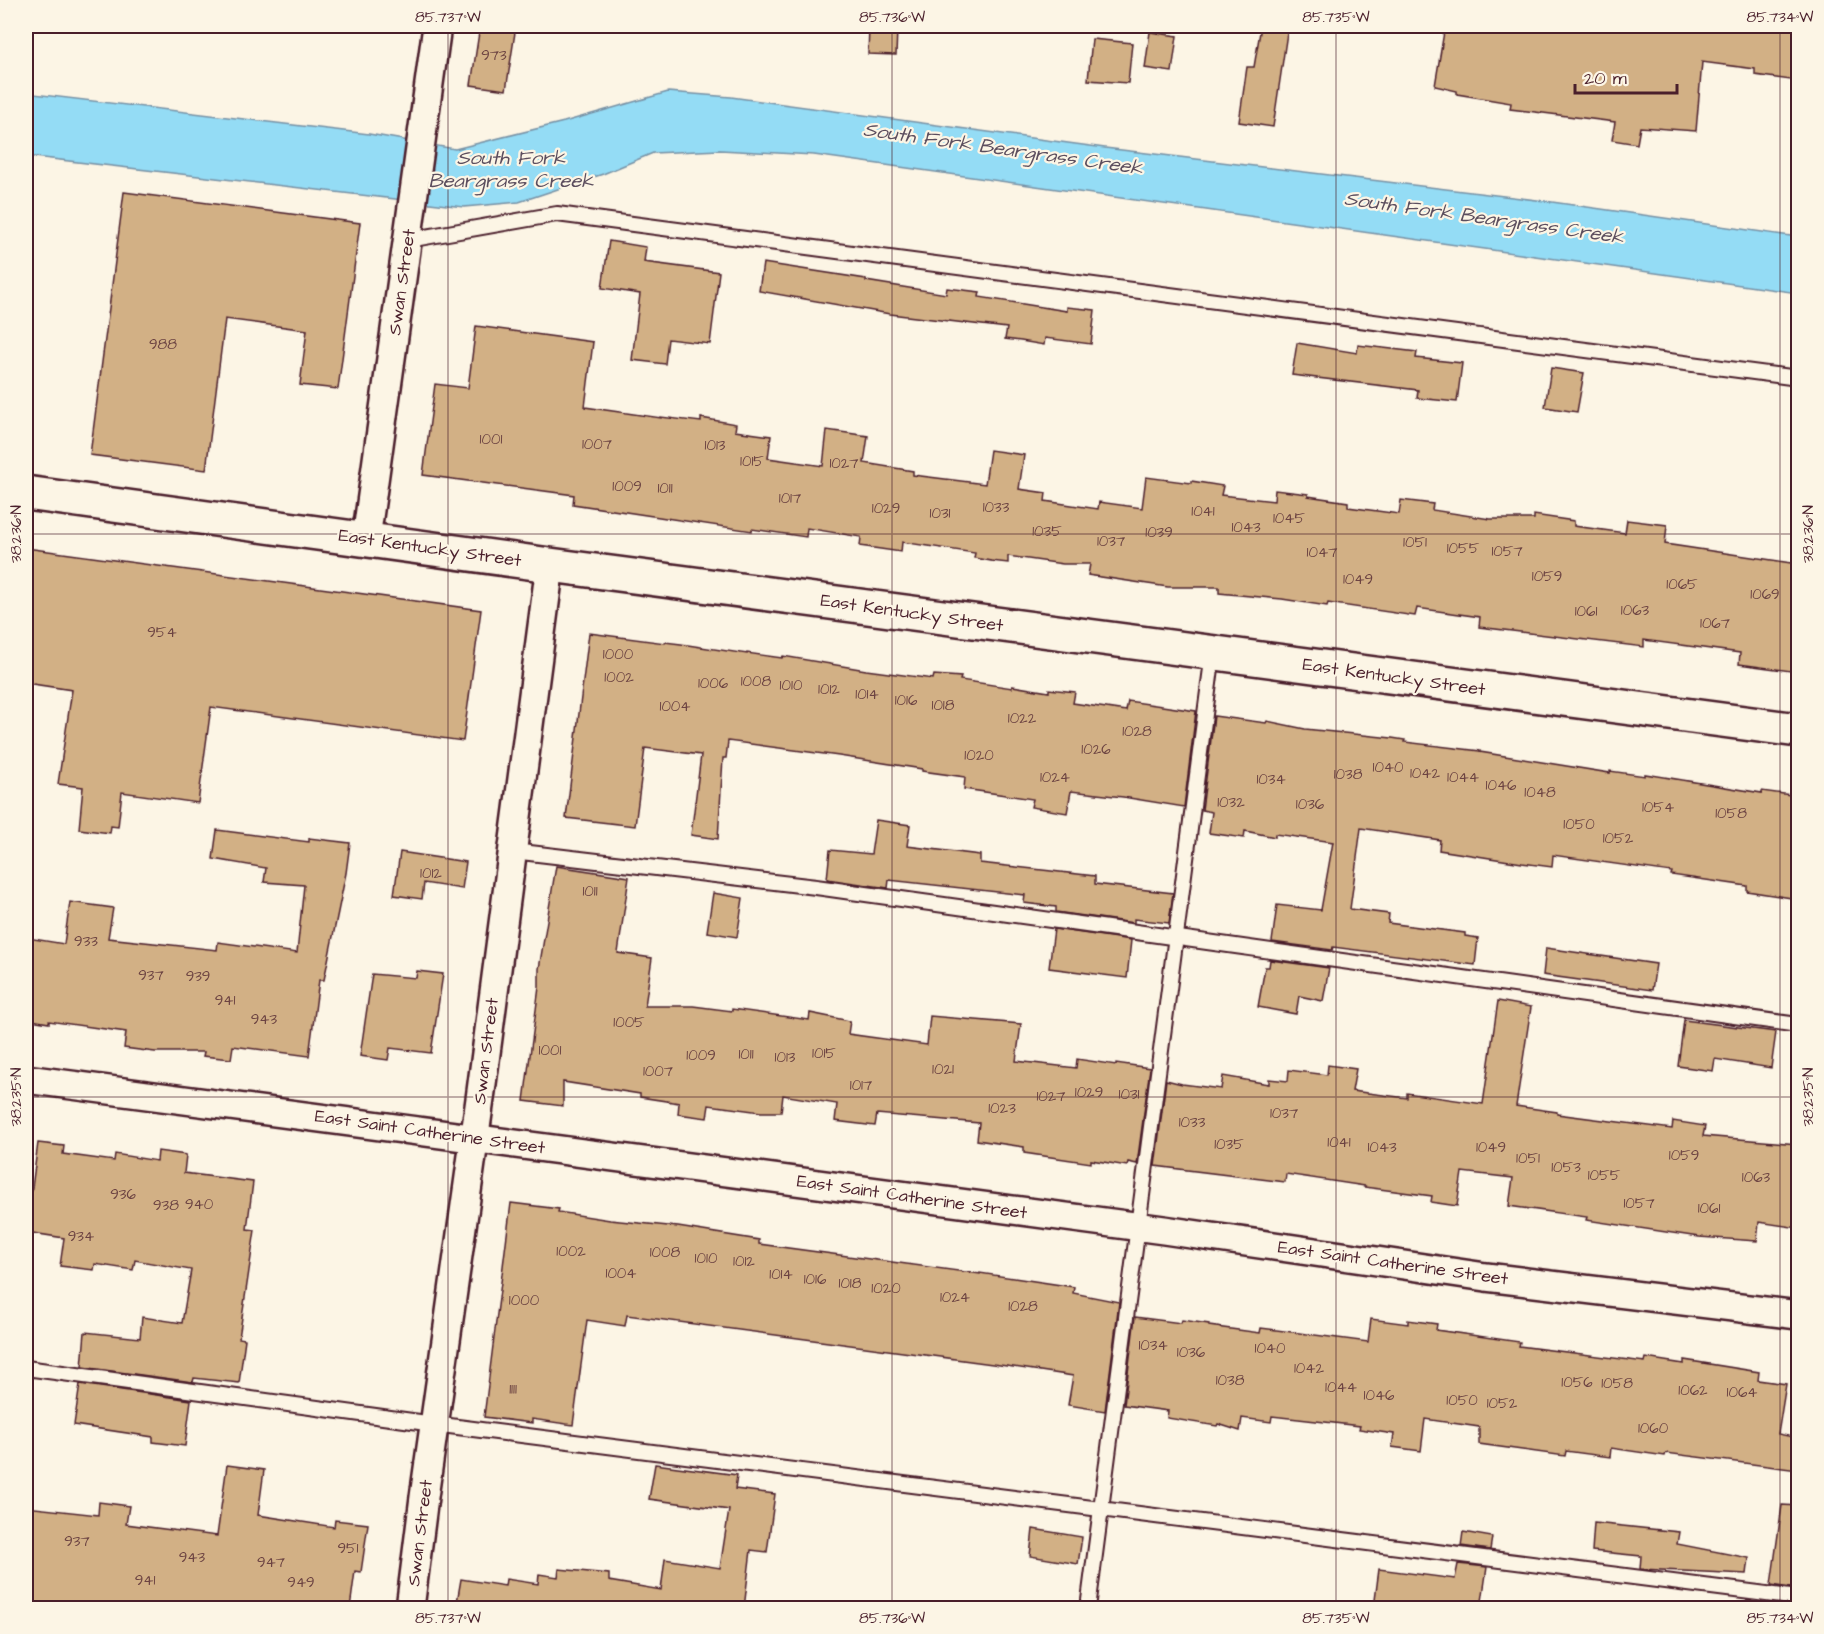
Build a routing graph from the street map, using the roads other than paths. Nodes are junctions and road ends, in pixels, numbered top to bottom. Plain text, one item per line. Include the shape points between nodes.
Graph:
1 (437, 26) edge
2 (408, 240) junction
3 (1798, 378) edge
4 (26, 493) edge
5 (366, 539) junction
6 (550, 565) junction
7 (1214, 652) junction
8 (1798, 730) edge
9 (513, 851) junction
10 (1177, 938) junction
11 (1798, 1025) edge
12 (26, 1079) edge
13 (475, 1138) junction
14 (1139, 1227) junction
15 (1798, 1315) edge
16 (26, 1368) edge
17 (434, 1424) junction
18 (1100, 1509) junction
19 (1798, 1598) edge
20 (410, 1608) edge
21 (1088, 1608) edge

1 - 2 street, Swan Street
2 - 3 lane via 558,214
2 - 5 street, Swan Street
4 - 5 street, East Kentucky Street
5 - 6 street, East Kentucky Street
6 - 7 street, East Kentucky Street
6 - 9 street, Swan Street
7 - 8 street, East Kentucky Street
7 - 10 lane
9 - 10 lane via 816,887
9 - 13 street, Swan Street
10 - 11 lane
10 - 14 lane
12 - 13 street, East Saint Catherine Street
13 - 14 street, East Saint Catherine Street
13 - 17 street, Swan Street
14 - 15 street, East Saint Catherine Street via 1486,1277
14 - 18 lane
16 - 17 lane
17 - 18 lane
17 - 20 street, Swan Street
18 - 19 lane
18 - 21 lane

